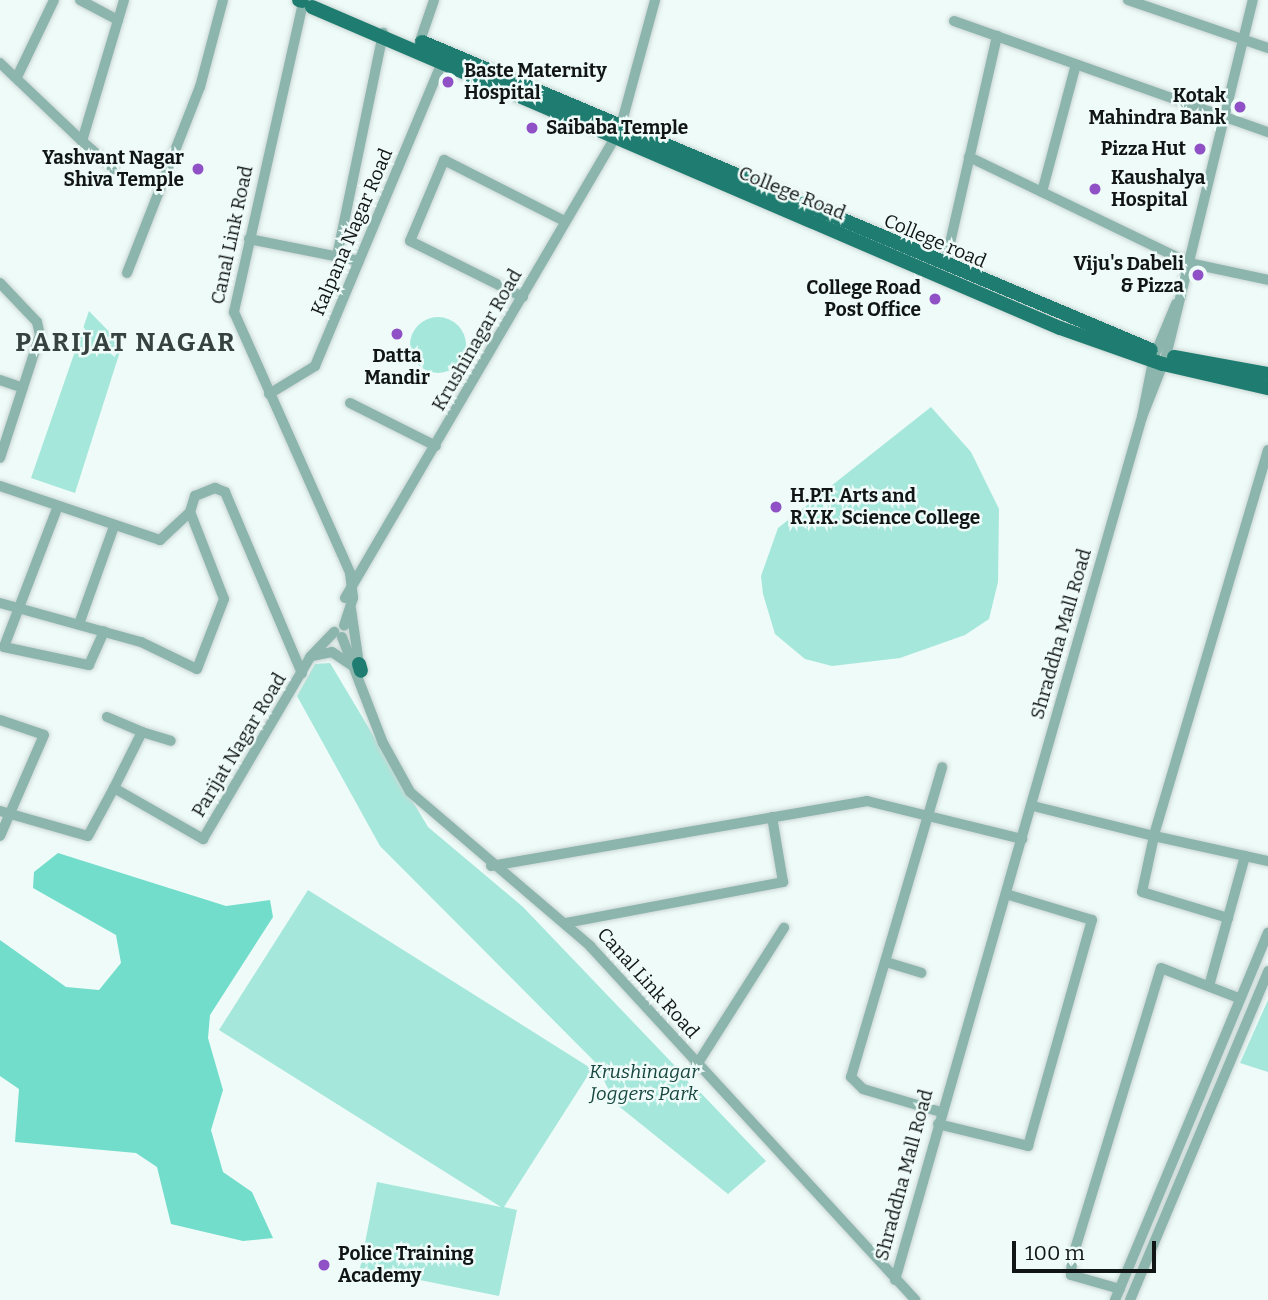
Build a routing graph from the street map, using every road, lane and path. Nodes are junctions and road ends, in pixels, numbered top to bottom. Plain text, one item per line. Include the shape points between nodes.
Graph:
1 (54, 0) edge
2 (80, 0) edge
3 (124, 0) edge
4 (223, 0) edge
5 (434, 0) edge
6 (655, 0) edge
7 (1128, 0) edge
8 (1253, 0) edge
9 (308, 2) edge
10 (118, 20) junction
11 (954, 21) dead end
12 (383, 32) junction
13 (998, 36) junction
14 (1243, 40) junction
15 (420, 41) junction
16 (1268, 48) edge
17 (442, 62) junction
18 (0, 63) edge
19 (1076, 64) junction
20 (17, 77) junction
21 (1225, 115) junction
22 (1268, 132) edge
23 (617, 133) junction
24 (82, 141) junction
25 (969, 157) junction
26 (114, 169) dead end
27 (1042, 192) junction
28 (564, 221) junction
29 (249, 239) junction
30 (337, 256) junction
31 (359, 261) junction
32 (1189, 262) junction
33 (945, 265) junction
34 (127, 274) dead end
35 (1268, 280) edge
36 (0, 282) edge
37 (523, 298) junction
38 (1160, 358) junction
39 (1268, 374) edge
40 (0, 380) edge
41 (23, 388) junction
42 (1268, 388) edge
43 (269, 394) junction
44 (350, 403) dead end
45 (436, 446) junction
46 (1268, 450) edge
47 (0, 458) edge
48 (0, 486) edge
49 (58, 506) junction
50 (190, 512) junction
51 (114, 526) junction
52 (338, 550) junction
53 (362, 568) junction
54 (352, 585) junction
55 (350, 601) junction
56 (0, 603) edge
57 (15, 607) junction
58 (79, 624) junction
59 (104, 631) junction
60 (341, 631) junction
61 (315, 655) junction
62 (357, 667) junction
63 (302, 673) junction
64 (107, 717) dead end
65 (0, 720) edge
66 (142, 732) junction
67 (171, 741) dead end
68 (942, 767) dead end
69 (114, 788) junction
70 (1033, 806) junction
71 (0, 811) edge
72 (927, 815) junction
73 (13, 816) junction
74 (772, 817) junction
75 (0, 836) edge
76 (1154, 836) junction
77 (1022, 839) junction
78 (1245, 856) junction
79 (1268, 860) edge
80 (491, 866) junction
81 (1006, 894) junction
82 (1228, 918) junction
83 (566, 923) junction
84 (784, 928) dead end
85 (1268, 933) edge
86 (886, 962) junction
87 (1268, 971) edge
88 (921, 973) dead end
89 (1209, 986) junction
90 (1236, 997) junction
91 (696, 1066) junction
92 (940, 1118) junction
93 (895, 1280) junction
94 (1118, 1295) edge
95 (915, 1300) edge
96 (1130, 1300) edge

1 - 20 street
2 - 10 street
3 - 10 street
4 - 34 street via 196,99
5 - 15 street
6 - 23 street, Krushinagar Road
7 - 14 street
8 - 14 street, Shraddha Mall Road
9 - 12 main road, College Road
9 - 15 main road, College road
9 - 29 street, Canal Link Road via 295,35
10 - 24 street
11 - 13 street
12 - 17 main road, College Road
12 - 30 street
13 - 19 street
13 - 25 street
14 - 16 street
14 - 21 street, Shraddha Mall Road
15 - 23 main road, College road
17 - 23 main road, College Road
17 - 31 street, Kalpana Nagar Road
18 - 20 street
19 - 21 street
19 - 27 street
20 - 24 street
21 - 22 street
21 - 32 street, Shraddha Mall Road
23 - 28 street, Krushinagar Road
23 - 33 main road, College road
23 - 38 main road, College Road via 1060,328
24 - 26 street
25 - 27 street
25 - 33 street
27 - 32 street
28 - 37 street, Krushinagar Road
28 - 37 street via 444,160 410,241
29 - 30 street
29 - 43 street, Canal Link Road via 234,312
30 - 31 street
31 - 43 street, Kalpana Nagar Road via 315,366
32 - 35 street
32 - 38 street, Shraddha Mall Road
33 - 38 main road, College road
36 - 41 street via 37,322 40,335
37 - 45 street, Krushinagar Road
38 - 39 main road, College road
38 - 42 main road, College Road
38 - 70 street, Shraddha Mall Road
40 - 41 street
41 - 47 street
43 - 52 street, Canal Link Road
44 - 45 street
45 - 53 street, Krushinagar Road
46 - 76 street
48 - 49 street
49 - 51 street
49 - 57 street
50 - 51 street via 160,540
50 - 59 street via 224,600 197,669
50 - 63 street via 195,496 215,488 225,492
51 - 58 street
52 - 54 street, Canal Link Road
52 - 55 street, Canal Link Road
53 - 54 street
53 - 55 street
54 - 55 street, Canal Link Road
55 - 60 street, Canal Link Road
55 - 62 street, Canal Link Road
56 - 57 street
57 - 58 street
57 - 59 street via 4,647 89,665
58 - 59 street
60 - 61 street
60 - 62 street
61 - 62 street via 338,653
61 - 63 street
62 - 80 street, Canal Link Road via 364,693 410,792
63 - 69 street, Parijat Nagar Road via 203,839
64 - 66 street
65 - 73 street via 44,735
66 - 67 street
66 - 69 street
68 - 72 street
69 - 73 street via 88,836
70 - 76 street
70 - 77 street, Shraddha Mall Road
71 - 73 street
72 - 74 street via 867,800
72 - 77 street
72 - 86 street
73 - 75 street
74 - 80 street
74 - 83 street via 783,882
76 - 78 street
76 - 82 street via 1142,892
77 - 81 street, Shraddha Mall Road
78 - 79 street
78 - 82 street
80 - 83 street, Canal Link Road
81 - 92 street, Shraddha Mall Road
81 - 92 street via 1092,920 1028,1146
82 - 89 street
83 - 91 street, Canal Link Road
84 - 91 street
85 - 90 street
86 - 88 street
86 - 92 street via 851,1077 863,1088
87 - 96 street
89 - 90 street
89 - 94 street via 1161,968 1072,1259 1071,1275
90 - 94 street
91 - 93 street, Canal Link Road
92 - 93 street, Shraddha Mall Road
93 - 95 street, Canal Link Road

